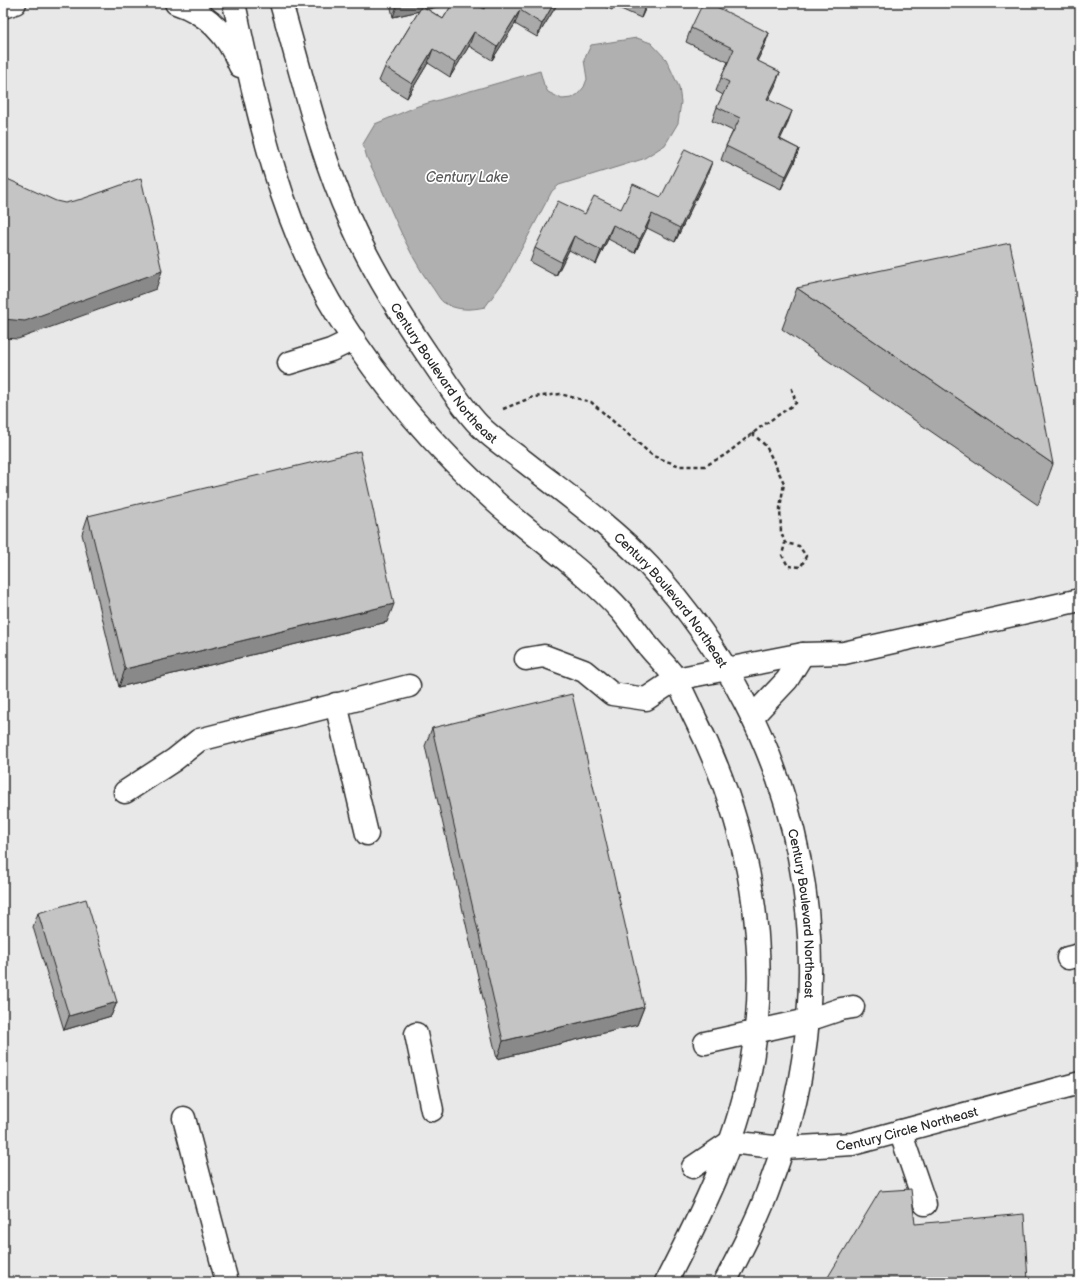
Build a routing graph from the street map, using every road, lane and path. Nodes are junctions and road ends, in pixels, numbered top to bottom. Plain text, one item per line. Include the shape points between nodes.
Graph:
1 (15, 3) edge
2 (176, 3) edge
3 (234, 3) edge
4 (281, 3) edge
5 (298, 3) edge
6 (3, 7) edge
7 (302, 74) junction
8 (258, 116) junction
9 (354, 339) junction
10 (289, 363) dead end
11 (791, 386) dead end
12 (503, 409) dead end
13 (752, 433) junction
14 (785, 543) junction
15 (1080, 600) edge
16 (803, 654) junction
17 (526, 658) dead end
18 (727, 668) junction
19 (676, 679) junction
20 (409, 686) dead end
21 (336, 704) junction
22 (752, 717) junction
23 (125, 792) dead end
24 (367, 834) dead end
25 (853, 1007) dead end
26 (808, 1020) junction
27 (755, 1033) junction
28 (416, 1034) dead end
29 (705, 1044) dead end
30 (1080, 1083) edge
31 (432, 1110) dead end
32 (184, 1118) dead end
33 (900, 1131) junction
34 (730, 1142) junction
35 (783, 1148) junction
36 (693, 1167) dead end
37 (925, 1204) dead end
38 (227, 1282) edge
39 (666, 1282) edge
40 (725, 1282) edge

1 - 6 street
2 - 8 street via 213,23 231,46
3 - 8 street
4 - 7 street, Century Boulevard Northeast
5 - 7 street
7 - 18 street, Century Boulevard Northeast via 337,188 354,230 377,276 446,382 479,425 577,502 646,563 688,613
8 - 9 street via 276,178 301,241 328,299
9 - 10 street via 331,350
9 - 19 street via 389,388 444,452 500,506 596,586
11 - 13 path via 796,403
12 - 13 path via 533,397 560,394 590,402 653,456 680,466 705,466 725,455
13 - 14 path via 766,446 784,483 780,508 781,532
14 - 14 path via 799,546 806,556 801,567 788,566 782,555
15 - 16 street via 844,653
16 - 18 street
16 - 22 street via 787,680
17 - 19 street via 544,656 584,671 612,694 646,699
18 - 19 street
18 - 22 street, Century Boulevard Northeast
19 - 27 street via 721,774 750,875 759,961
20 - 21 street
21 - 23 street via 200,740
21 - 24 street
22 - 26 street, Century Boulevard Northeast via 782,792 804,877 811,962
25 - 26 street via 841,1008
26 - 27 street
26 - 35 street, Century Boulevard Northeast via 800,1080
27 - 29 street
27 - 34 street via 750,1070
28 - 31 street
30 - 33 street, Century Circle Northeast
32 - 38 street
33 - 35 street, Century Circle Northeast via 854,1144
33 - 37 street
34 - 35 street, Century Circle Northeast
34 - 36 street
34 - 39 street via 707,1200
35 - 40 street, Century Boulevard Northeast via 762,1206

